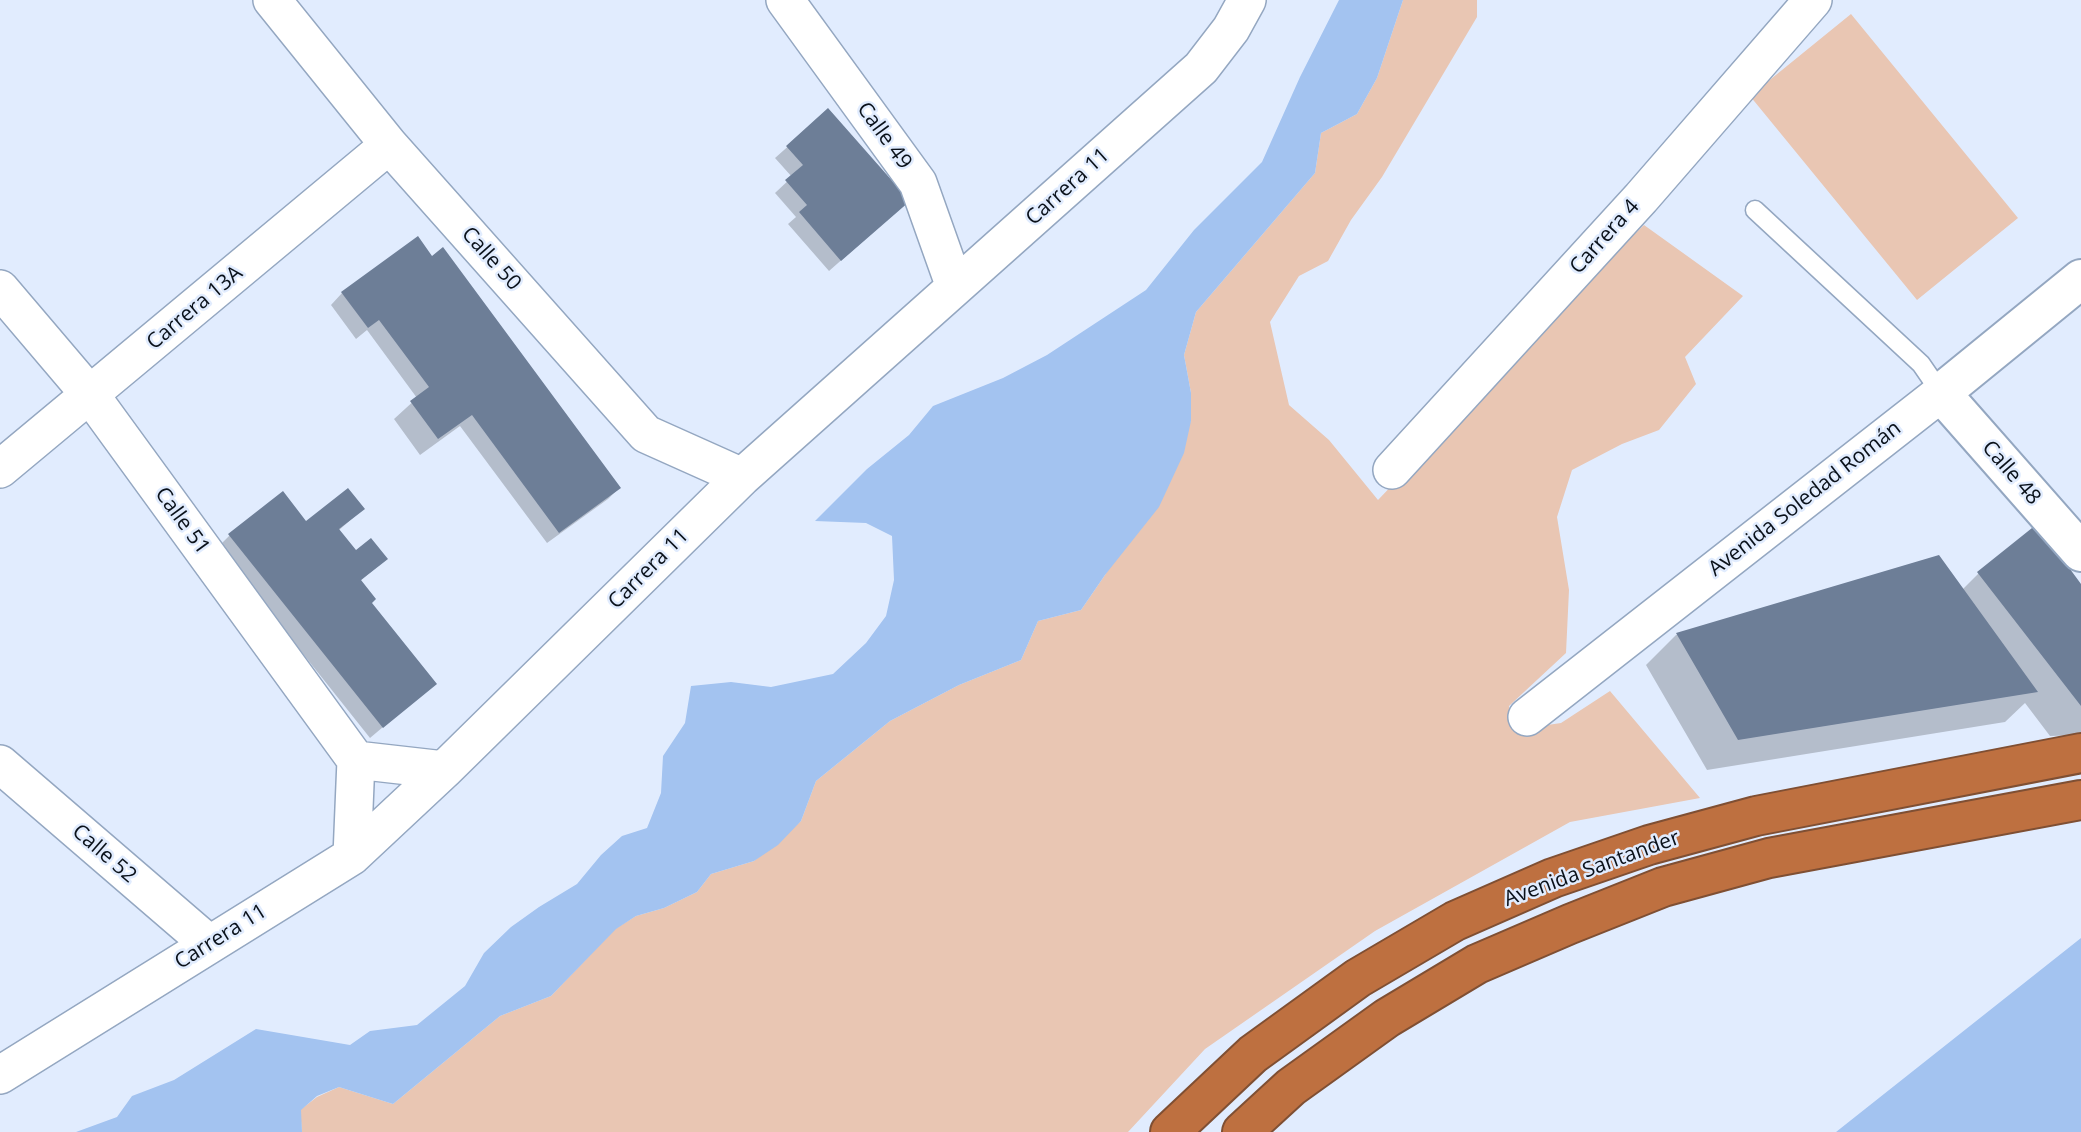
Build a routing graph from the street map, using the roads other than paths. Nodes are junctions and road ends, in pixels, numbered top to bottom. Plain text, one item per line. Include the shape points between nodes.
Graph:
1 (272, 0) edge
2 (785, 0) edge
3 (1247, 0) edge
4 (1813, 0) edge
5 (389, 145) junction
6 (1755, 210) dead end
7 (2081, 279) edge
8 (955, 287) junction
9 (0, 289) edge
10 (1941, 393) junction
11 (91, 396) junction
12 (0, 469) edge
13 (1392, 470) dead end
14 (742, 477) junction
15 (2081, 552) edge
16 (1527, 717) dead end
17 (2081, 753) edge
18 (356, 760) junction
19 (0, 764) edge
20 (444, 770) junction
21 (2081, 800) edge
22 (352, 856) junction
23 (209, 944) junction
24 (0, 1075) edge
25 (1170, 1132) edge
26 (1242, 1132) edge

1 - 5 street, Calle 50
2 - 8 street, Calle 49 via 919,183
3 - 8 street, Carrera 11 via 1201,68
4 - 13 street, Carrera 4 via 1641,198
5 - 11 street, Carrera 13A
5 - 14 street, Calle 50 via 646,434
6 - 10 lane via 1922,365
7 - 10 street, Avenida Soledad Román
8 - 14 street, Carrera 11
9 - 11 street, Calle 51
10 - 15 street, Calle 48
10 - 16 street, Avenida Soledad Román
11 - 12 street, Carrera 13A
11 - 18 street, Calle 51
14 - 20 street, Carrera 11
17 - 25 highway, Avenida Santander via 1756,816 1648,845 1553,878 1455,921 1358,978 1253,1054
18 - 20 street
18 - 22 street
19 - 23 street, Calle 52
20 - 22 street, Carrera 11
21 - 26 highway, Avenida Santander via 1769,858 1663,887 1477,964 1387,1018 1292,1087
22 - 23 street, Carrera 11
23 - 24 street, Carrera 11

